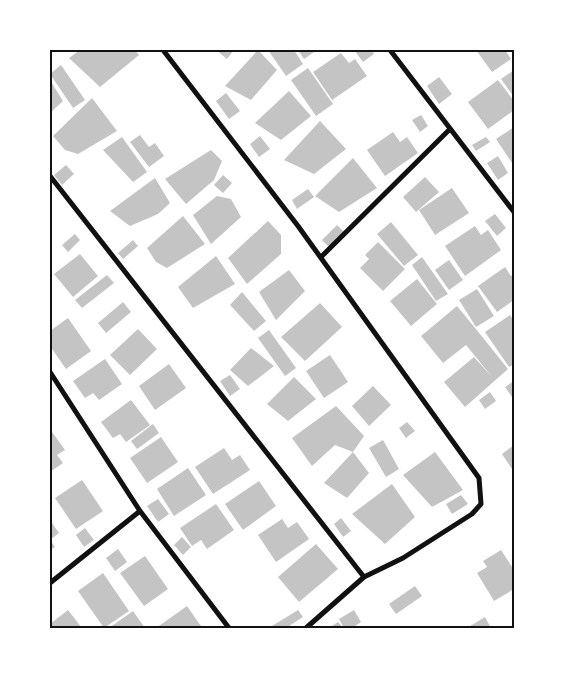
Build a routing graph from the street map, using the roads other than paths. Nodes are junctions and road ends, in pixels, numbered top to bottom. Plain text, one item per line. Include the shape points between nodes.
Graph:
1 (163, 50) edge
2 (390, 50) edge
3 (450, 129) junction
4 (50, 176) edge
5 (514, 212) edge
6 (321, 257) junction
7 (50, 372) edge
8 (140, 511) junction
9 (364, 577) junction
10 (50, 583) edge
11 (229, 628) edge
12 (306, 628) edge

1 - 6 street
2 - 3 street
3 - 5 street
3 - 6 street
4 - 9 street
6 - 9 street via 479,478 481,504 472,514 402,558
7 - 8 street
8 - 10 street
8 - 11 street
9 - 12 street

